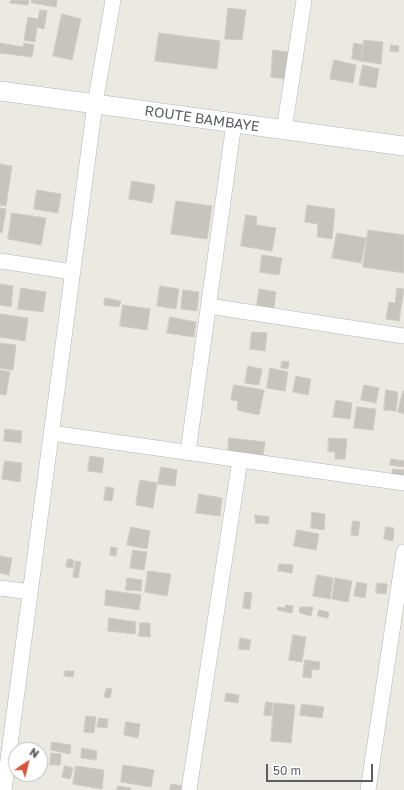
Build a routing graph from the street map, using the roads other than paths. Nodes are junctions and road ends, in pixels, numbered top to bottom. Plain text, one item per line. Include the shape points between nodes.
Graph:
1 (114, 0) edge
2 (304, 0) edge
3 (0, 91) edge
4 (95, 104) junction
5 (234, 123) junction
6 (284, 130) junction
7 (404, 146) edge
8 (0, 261) edge
9 (73, 272) junction
10 (208, 306) junction
11 (404, 336) edge
12 (51, 433) junction
13 (188, 452) junction
14 (240, 460) junction
15 (404, 483) edge
16 (404, 552) edge
17 (0, 588) edge
18 (30, 592) junction
19 (4, 752) edge
20 (4, 790) edge
21 (189, 790) edge
22 (368, 790) edge

1 - 4 street
2 - 6 street
3 - 4 street, ROUTE BAMBAYE
4 - 5 street, ROUTE BAMBAYE
4 - 9 street
5 - 6 street, ROUTE BAMBAYE
5 - 10 street
6 - 7 street, ROUTE BAMBAYE
8 - 9 street
9 - 12 street
10 - 11 street
10 - 13 street
12 - 13 street
12 - 18 street
13 - 14 street
14 - 15 street
14 - 21 street
16 - 22 street
17 - 18 street
18 - 19 street
19 - 20 street

